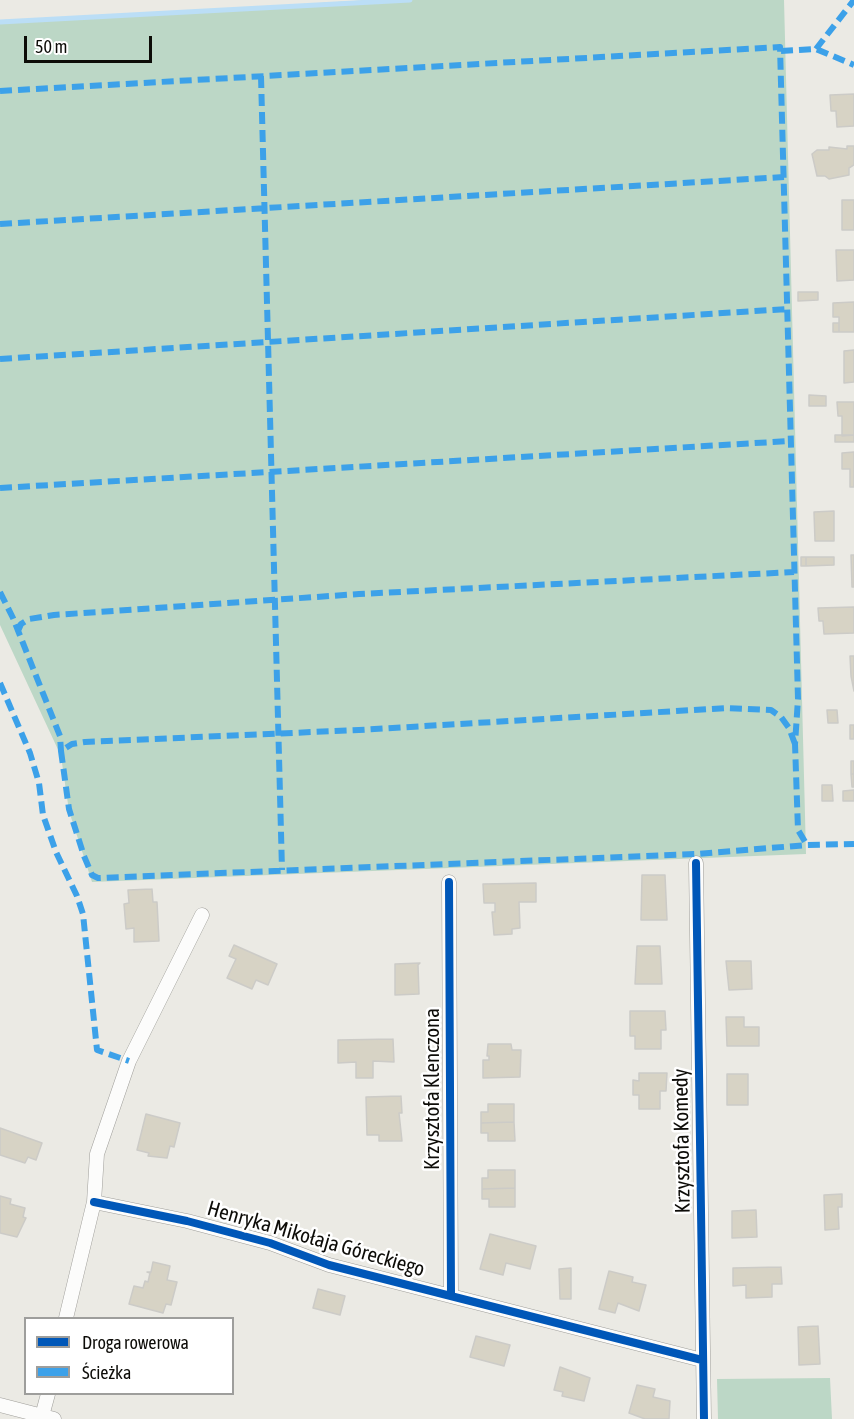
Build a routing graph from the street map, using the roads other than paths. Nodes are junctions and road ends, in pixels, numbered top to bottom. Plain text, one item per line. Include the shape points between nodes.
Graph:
1 (696, 863) dead end
2 (449, 882) dead end
3 (202, 915) dead end
4 (94, 1202) junction
5 (451, 1295) junction
6 (66, 1317) edge
7 (702, 1360) junction
8 (48, 1395) edge
9 (0, 1405) edge
10 (48, 1418) edge
11 (704, 1419) edge

1 - 7 street, Krzysztofa Komedy
2 - 5 street, Krzysztofa Klenczona
3 - 4 street via 129,1061 97,1154
4 - 5 street, Henryka Mikołaja Góreckiego via 229,1232 330,1265
4 - 6 street
5 - 7 street, Henryka Mikołaja Góreckiego
7 - 11 street, Krzysztofa Komedy
8 - 10 street
9 - 10 street

